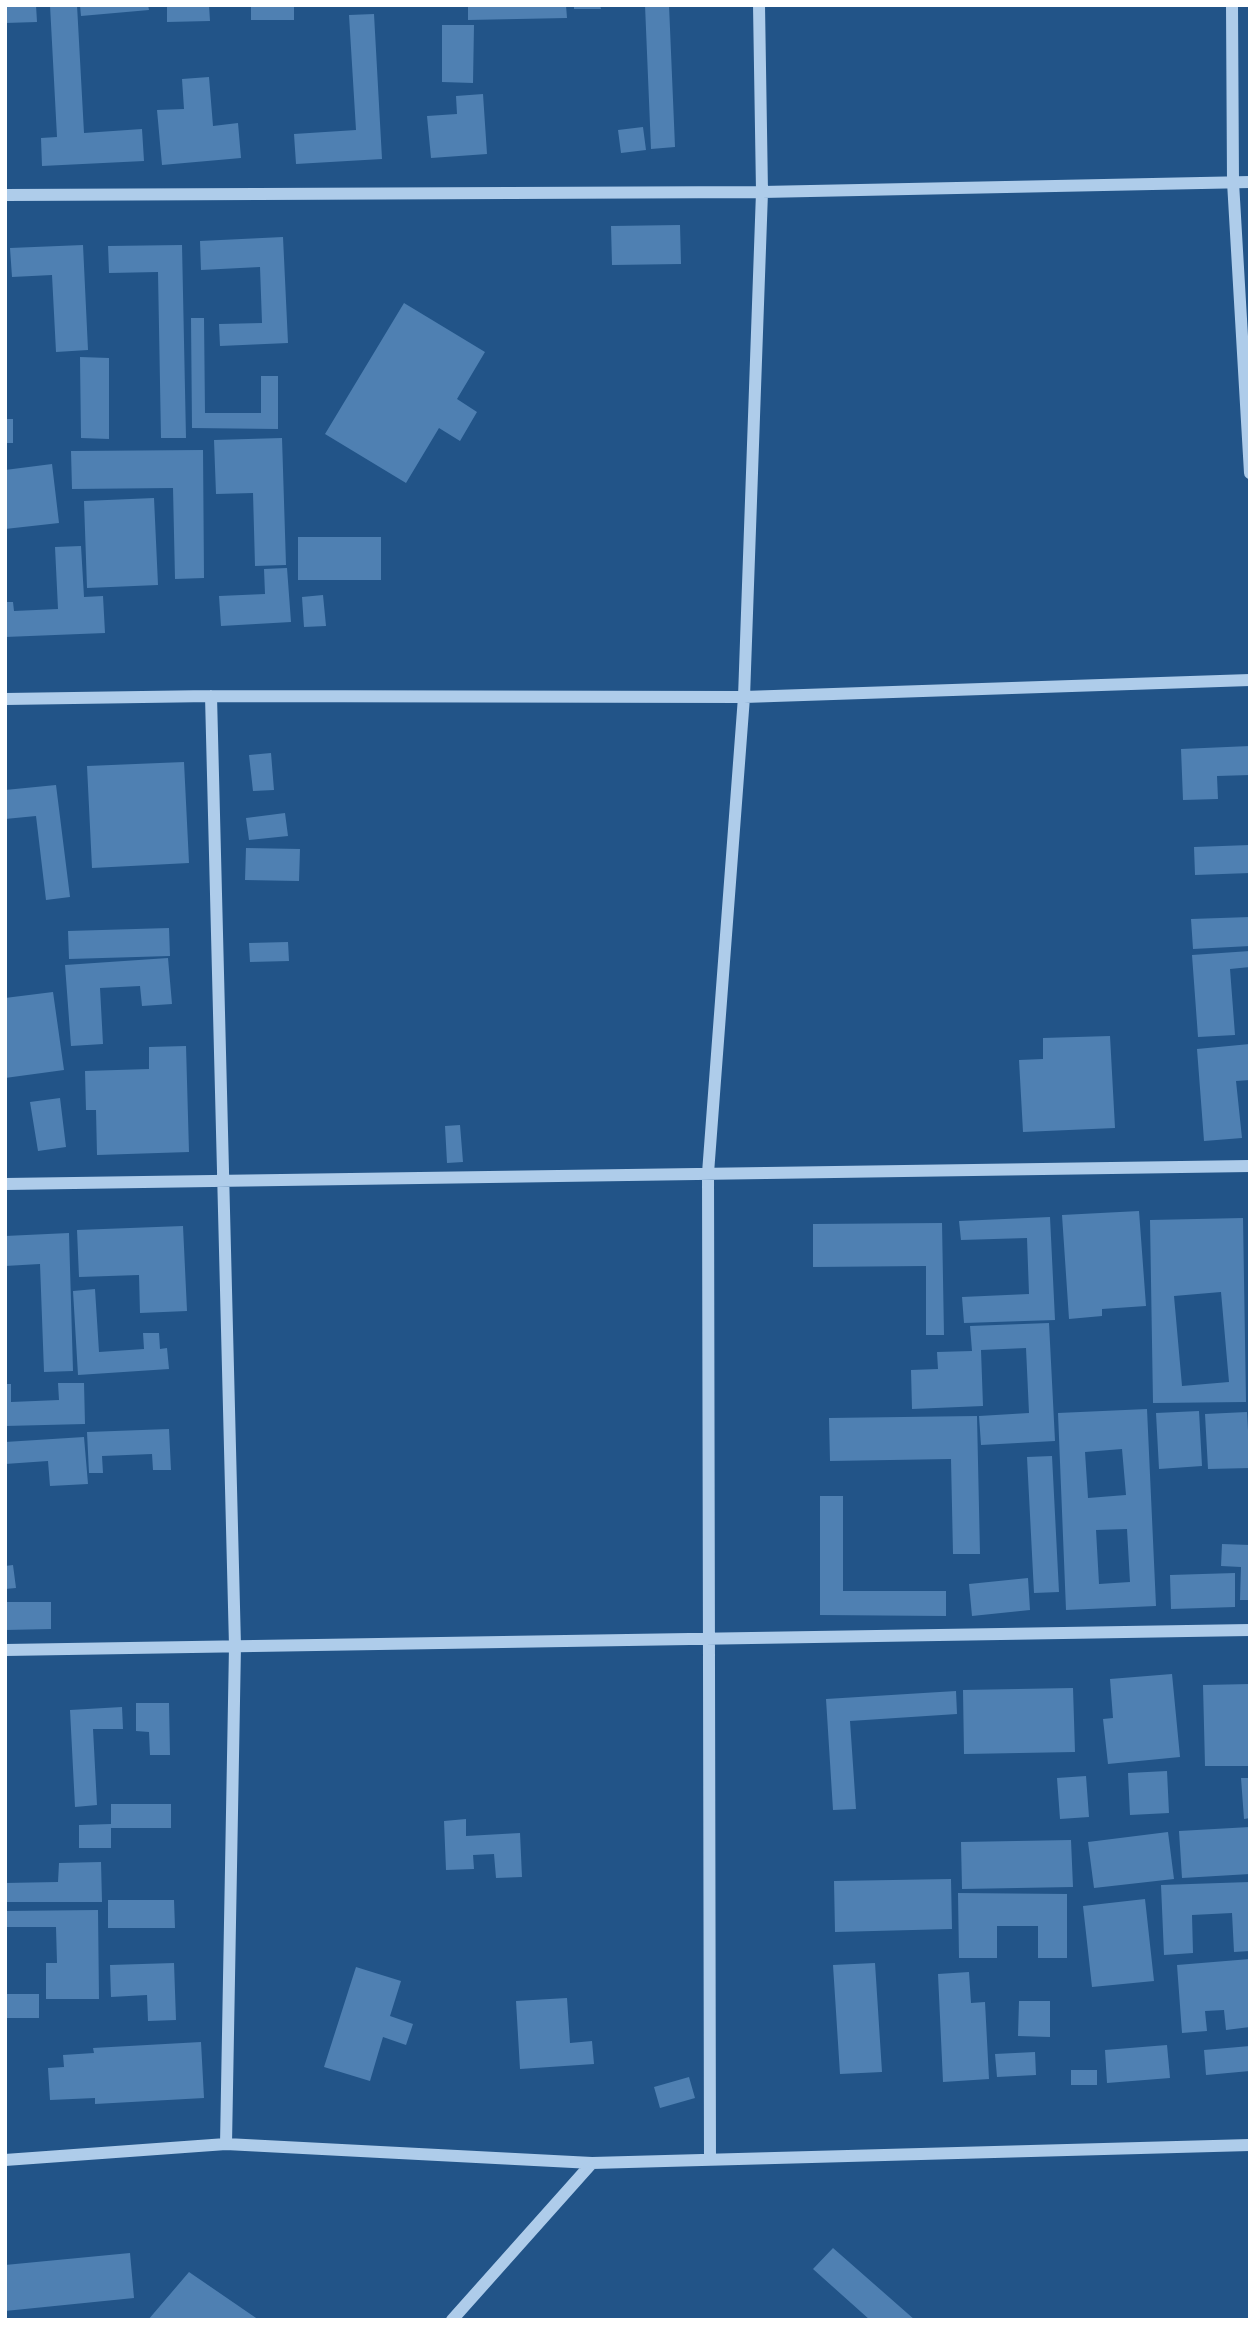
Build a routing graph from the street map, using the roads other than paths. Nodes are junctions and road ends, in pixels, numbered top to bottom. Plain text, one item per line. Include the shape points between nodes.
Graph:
1 (759, 5) edge
2 (1233, 5) edge
3 (1250, 182) edge
4 (1233, 183) junction
5 (762, 192) junction
6 (5, 195) edge
7 (1250, 473) edge
8 (1250, 680) edge
9 (211, 696) junction
10 (744, 698) junction
11 (5, 699) edge
12 (1250, 1166) edge
13 (708, 1173) junction
14 (223, 1181) junction
15 (5, 1184) edge
16 (1250, 1630) edge
17 (709, 1639) junction
18 (235, 1646) junction
19 (5, 1650) edge
20 (226, 2144) junction
21 (1250, 2145) edge
22 (5, 2160) edge
23 (710, 2160) junction
24 (592, 2163) junction
25 (452, 2320) edge

1 - 5 street
2 - 4 street
3 - 4 street
4 - 5 street
4 - 7 street
5 - 6 street
5 - 10 street
8 - 10 street
9 - 10 street
9 - 11 street
9 - 14 street
10 - 13 street
12 - 13 street
13 - 14 street
13 - 17 street
14 - 15 street
14 - 18 street
16 - 17 street
17 - 18 street
17 - 23 street
18 - 19 street
18 - 20 street
20 - 22 street
20 - 24 street
21 - 23 street
23 - 24 street
24 - 25 street

